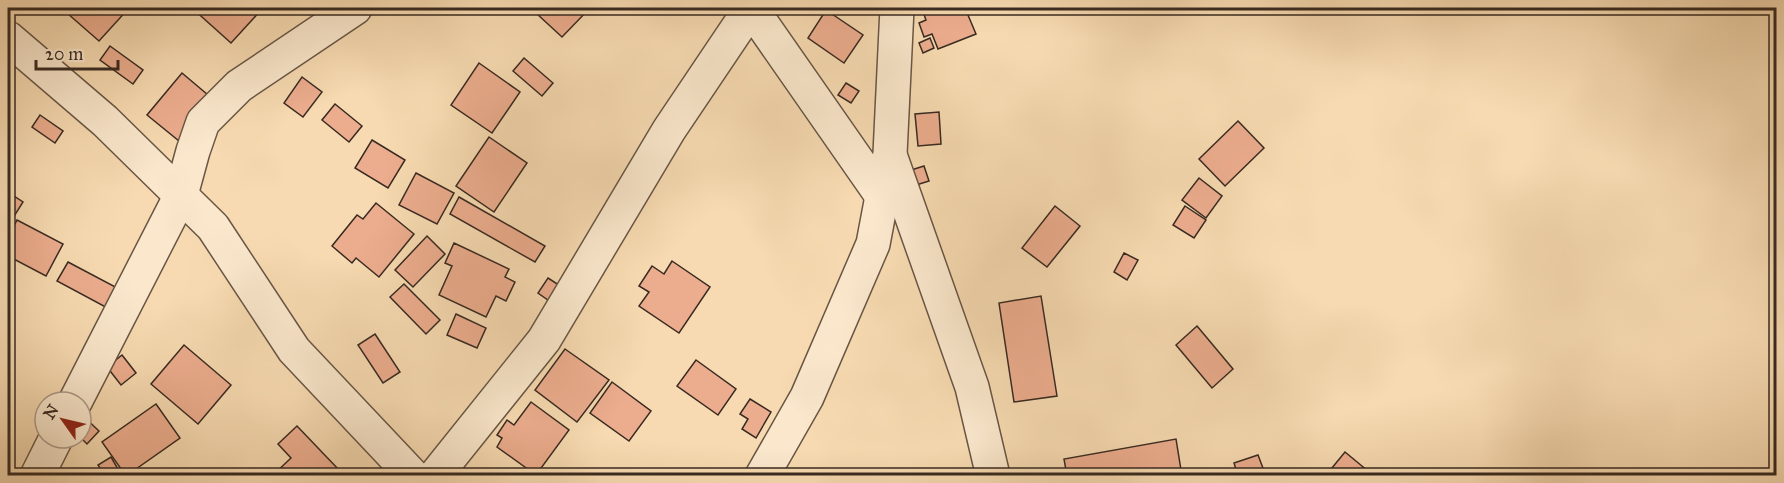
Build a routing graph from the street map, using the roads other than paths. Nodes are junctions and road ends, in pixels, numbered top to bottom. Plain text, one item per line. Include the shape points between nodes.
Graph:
1 (355, 8) edge
2 (751, 8) edge
3 (897, 8) edge
4 (8, 38) edge
5 (890, 154) junction
6 (181, 195) junction
7 (882, 196) junction
8 (81, 390) edge
9 (50, 450) edge
10 (37, 476) edge
11 (413, 476) edge
12 (435, 476) edge
13 (762, 476) edge
14 (993, 476) edge

1 - 6 street via 239,86 203,122
2 - 7 street
2 - 12 street via 669,130 544,340
3 - 5 street
4 - 6 street via 105,121
5 - 7 street
5 - 14 street via 972,387
6 - 8 street
6 - 11 street via 213,227 294,350
7 - 13 street via 869,255 807,397
9 - 10 street

